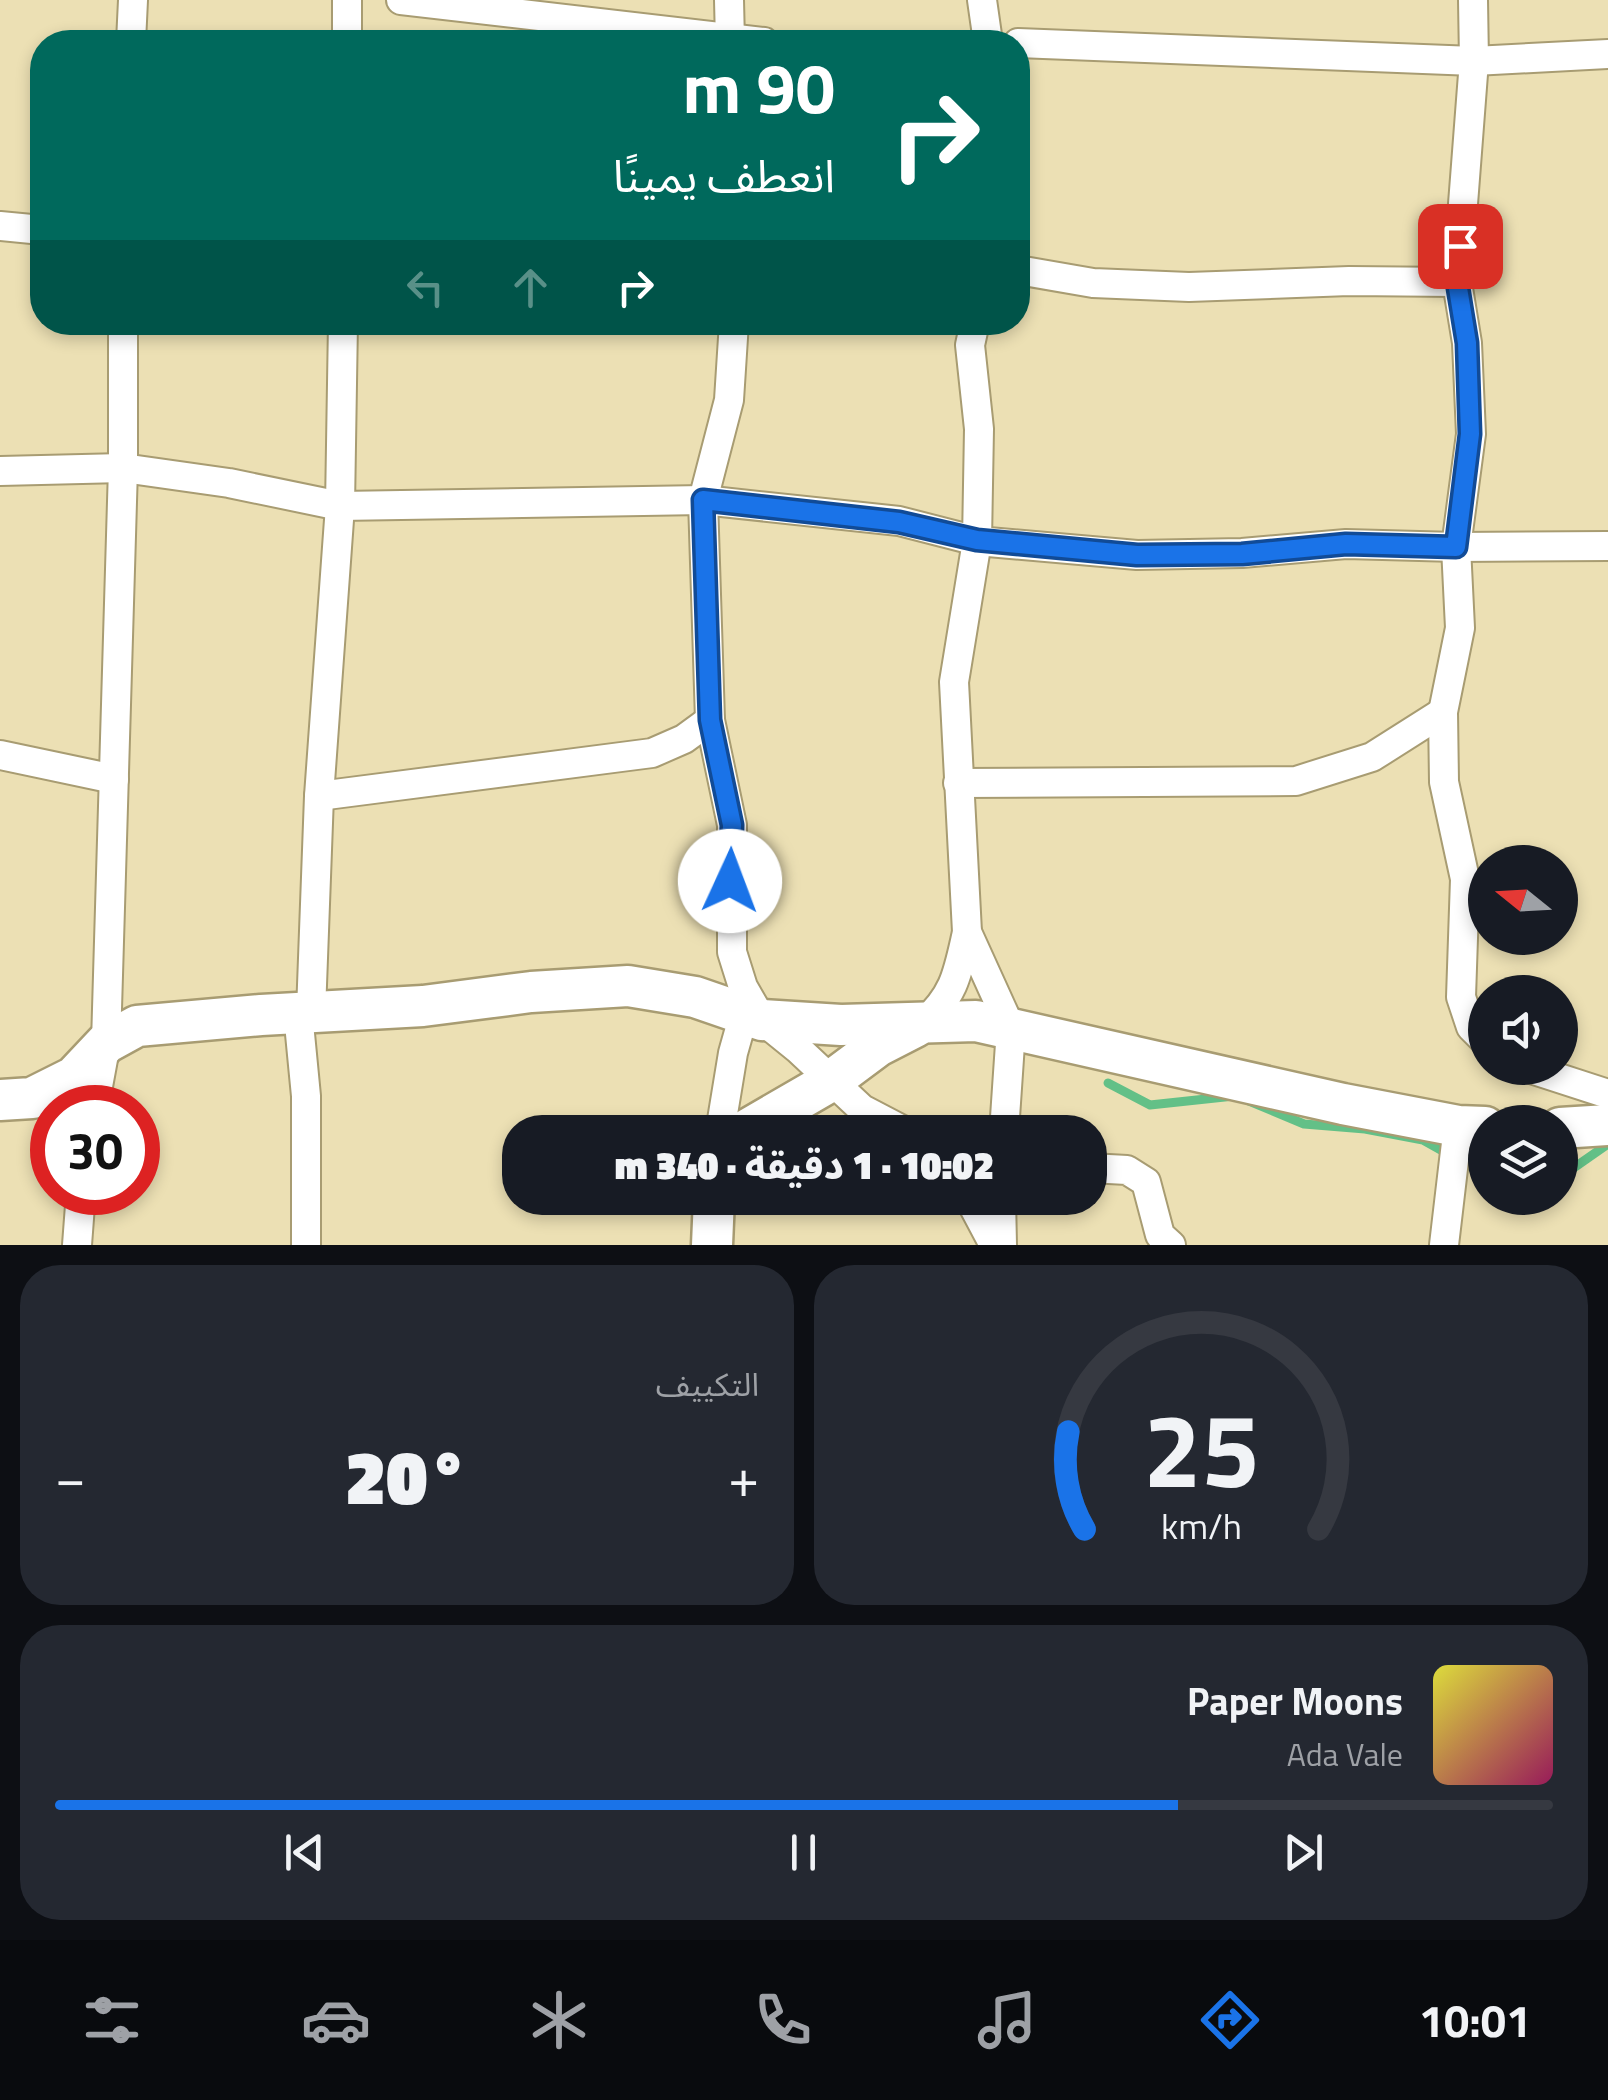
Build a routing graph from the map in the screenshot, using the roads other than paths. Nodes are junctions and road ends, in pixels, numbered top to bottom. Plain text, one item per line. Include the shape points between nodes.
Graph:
1 (133, 0) edge
2 (347, 0) edge
3 (401, 0) edge
4 (730, 0) edge
5 (982, 0) edge
6 (1473, 0) edge
7 (132, 30) edge
8 (346, 30) edge
9 (654, 30) edge
10 (730, 30) edge
11 (986, 30) edge
12 (1030, 43) edge
13 (1608, 54) edge
14 (1474, 61) junction
15 (0, 226) edge
16 (30, 229) edge
17 (1030, 272) edge
18 (1457, 282) junction
19 (123, 335) edge
20 (342, 335) edge
21 (733, 335) edge
22 (972, 335) edge
23 (123, 468) junction
24 (0, 471) edge
25 (703, 500) junction
26 (340, 506) junction
27 (977, 540) junction
28 (1608, 546) edge
29 (1456, 547) junction
30 (1443, 712) junction
31 (710, 720) junction
32 (0, 755) edge
33 (114, 779) junction
34 (958, 783) junction
35 (319, 796) junction
36 (967, 932) junction
37 (304, 1012) junction
38 (753, 1017) junction
39 (1468, 1018) edge
40 (924, 1023) junction
41 (1011, 1029) junction
42 (106, 1043) junction
43 (831, 1081) junction
44 (98, 1085) edge
45 (1551, 1085) edge
46 (0, 1100) edge
47 (723, 1115) edge
48 (772, 1115) edge
49 (873, 1115) edge
50 (1005, 1115) edge
51 (1594, 1116) edge
52 (1468, 1126) edge
53 (1468, 1144) edge
54 (1107, 1169) edge
55 (79, 1215) edge
56 (713, 1215) edge
57 (978, 1215) edge
58 (1001, 1215) edge
59 (77, 1245) edge
60 (306, 1245) edge
61 (712, 1245) edge
62 (994, 1245) edge
63 (1002, 1245) edge
64 (1172, 1245) edge
65 (1444, 1245) edge

1 - 7 street
2 - 8 street
3 - 9 street
4 - 10 street
5 - 11 street
6 - 14 street
12 - 14 street
13 - 14 street
14 - 18 street
15 - 16 street
17 - 18 street via 1189,287
18 - 29 street via 1470,434
19 - 23 street
20 - 26 street
21 - 25 street via 729,400
22 - 27 street via 980,428
23 - 24 street
23 - 26 street
23 - 33 street
25 - 26 street
25 - 27 street via 899,522
25 - 31 street
26 - 35 street
27 - 29 street via 1137,555 1346,544
27 - 34 street via 954,682
28 - 29 street
29 - 30 street via 1460,628
30 - 34 street via 1372,756 1296,781
30 - 39 street via 1444,782 1464,878 1461,997
31 - 35 street via 652,753
31 - 38 street via 732,825 732,952
32 - 33 street
33 - 42 street
34 - 36 street
35 - 37 street
36 - 40 street via 945,1003
36 - 41 street
37 - 38 street via 628,986
37 - 42 street via 136,1026
37 - 60 street
38 - 40 street
38 - 43 street
38 - 47 street via 733,1053
40 - 41 street
40 - 43 street
41 - 50 street
41 - 52 street
42 - 44 street
42 - 46 street via 74,1078 32,1098
43 - 48 street
43 - 49 street
45 - 51 street
53 - 65 street
54 - 64 street via 1127,1170 1146,1182 1160,1235
55 - 59 street
56 - 61 street
57 - 62 street
58 - 63 street

